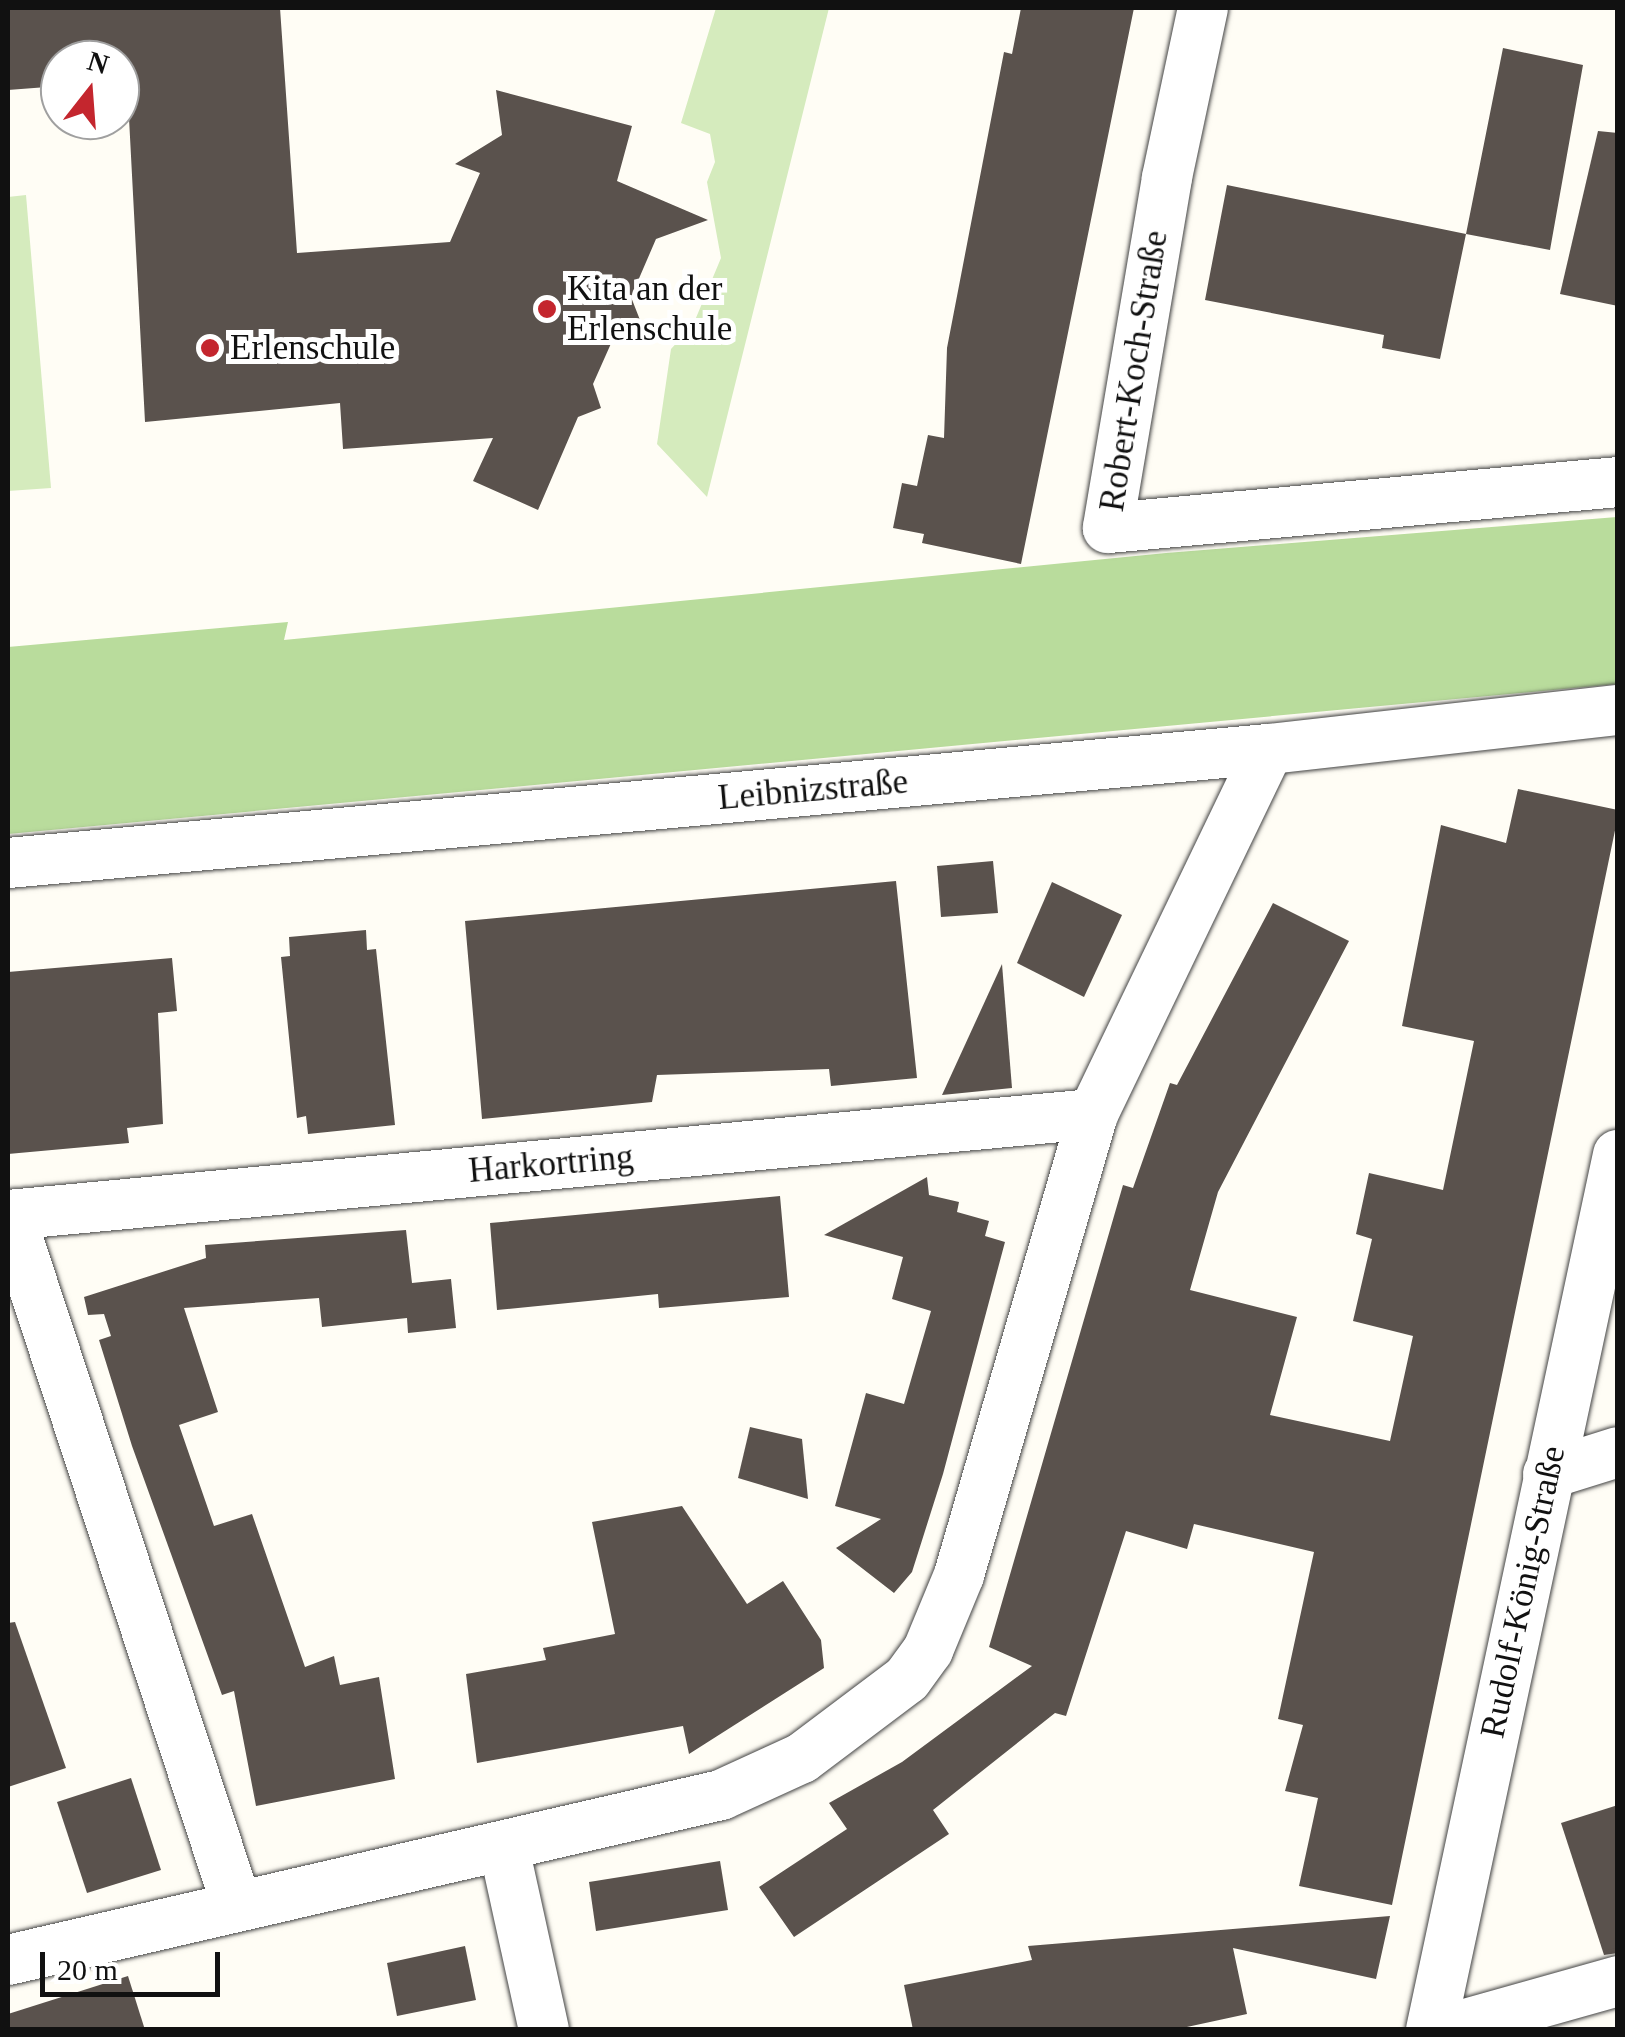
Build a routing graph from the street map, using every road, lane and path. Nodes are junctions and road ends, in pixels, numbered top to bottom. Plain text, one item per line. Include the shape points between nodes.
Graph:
1 (1203, 8) edge
2 (1618, 482) edge
3 (1618, 710) edge
4 (1269, 748) junction
5 (8, 863) edge
6 (1093, 1114) junction
7 (1618, 1155) edge
8 (9, 1215) edge
9 (1618, 1452) edge
10 (1548, 1474) junction
11 (504, 1848) junction
12 (237, 1906) junction
13 (8, 1960) edge
14 (1618, 1981) edge
15 (544, 2030) edge
16 (1431, 2030) edge
17 (1444, 2030) edge

1 - 2 street, Robert-Koch-Straße via 1108,528
3 - 4 street, Leibnizstraße
4 - 5 street, Leibnizstraße
4 - 6 street
6 - 8 street, Harkortring
6 - 11 street via 960,1575 928,1650 907,1679 802,1758 721,1796
7 - 10 street, Rudolf-König-Straße
8 - 12 street, Harkortring
9 - 10 street
10 - 16 street, Rudolf-König-Straße
11 - 12 street
11 - 15 street
12 - 13 street
14 - 17 street

